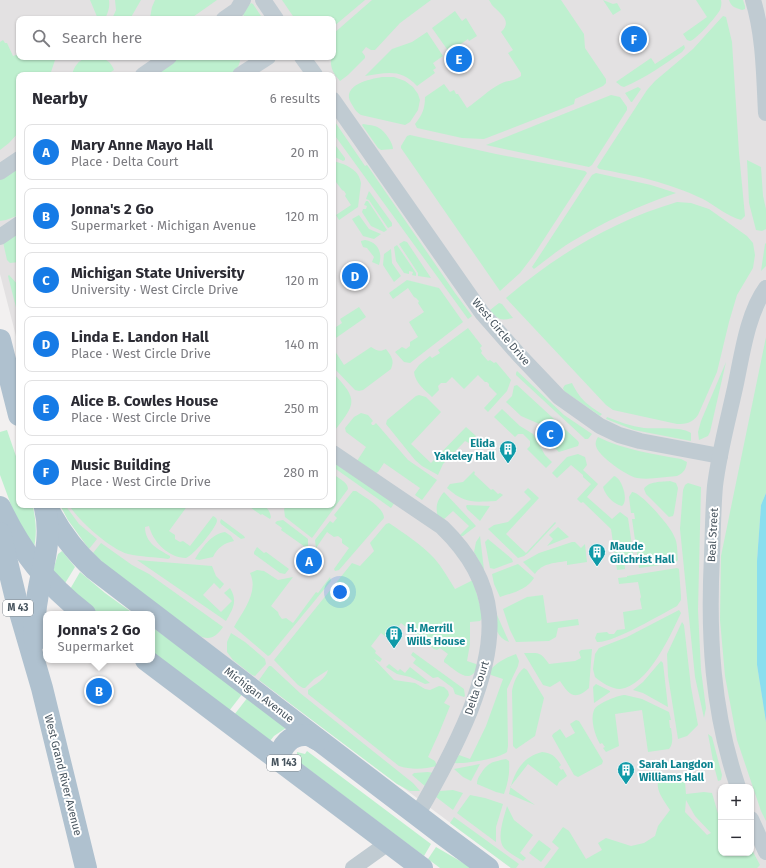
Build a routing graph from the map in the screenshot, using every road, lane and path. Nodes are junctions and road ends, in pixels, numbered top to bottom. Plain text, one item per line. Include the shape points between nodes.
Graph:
1 (243, 0) edge
2 (263, 0) edge
3 (753, 0) edge
4 (228, 16) edge
5 (274, 16) edge
6 (165, 60) edge
7 (263, 60) edge
8 (304, 60) edge
9 (147, 72) edge
10 (245, 72) edge
11 (313, 72) edge
12 (336, 104) edge
13 (766, 113) edge
14 (16, 161) edge
15 (0, 172) edge
16 (16, 226) edge
17 (0, 237) edge
18 (766, 288) edge
19 (0, 340) edge
20 (16, 403) edge
21 (336, 454) edge
22 (720, 456) junction
23 (0, 507) edge
24 (45, 508) edge
25 (47, 508) edge
26 (0, 533) edge
27 (42, 574) junction
28 (81, 611) edge
29 (149, 611) edge
30 (155, 616) edge
31 (150, 663) edge
32 (40, 682) junction
33 (318, 740) junction
34 (279, 759) junction
35 (737, 784) edge
36 (417, 815) junction
37 (751, 820) edge
38 (388, 843) junction
39 (766, 852) edge
40 (86, 868) edge
41 (353, 868) edge
42 (422, 868) edge
43 (488, 868) edge

1 - 4 street via 237,10
2 - 5 street
3 - 13 street via 762,41
6 - 9 street
7 - 10 street
8 - 11 street
12 - 22 street, West Circle Drive via 482,313 559,397 600,426 619,435
14 - 15 street
16 - 17 street
18 - 22 street, Beal Street via 747,335
19 - 20 main road
21 - 36 street, Delta Court via 442,527 470,560 484,592 490,630 484,673 444,769
22 - 35 street, Beal Street via 715,485 711,567 712,664 722,731
23 - 27 main road via 18,540
24 - 27 main road, West Grand River Avenue / M 43 via 47,536
25 - 29 main road, Michigan Avenue via 78,554
26 - 32 main road, West Grand River Avenue / M 43
27 - 28 main road via 63,597
27 - 32 main road, West Grand River Avenue / M 43 via 35,619
30 - 33 main road, Michigan Avenue
31 - 34 main road, M 143
32 - 40 main road, West Grand River Avenue / M 43
33 - 34 main road via 305,734 293,738 283,747
33 - 36 main road, Michigan Avenue
34 - 38 main road, M 143
36 - 43 main road, Michigan Avenue
37 - 39 street
38 - 41 street
38 - 42 main road, M 143

